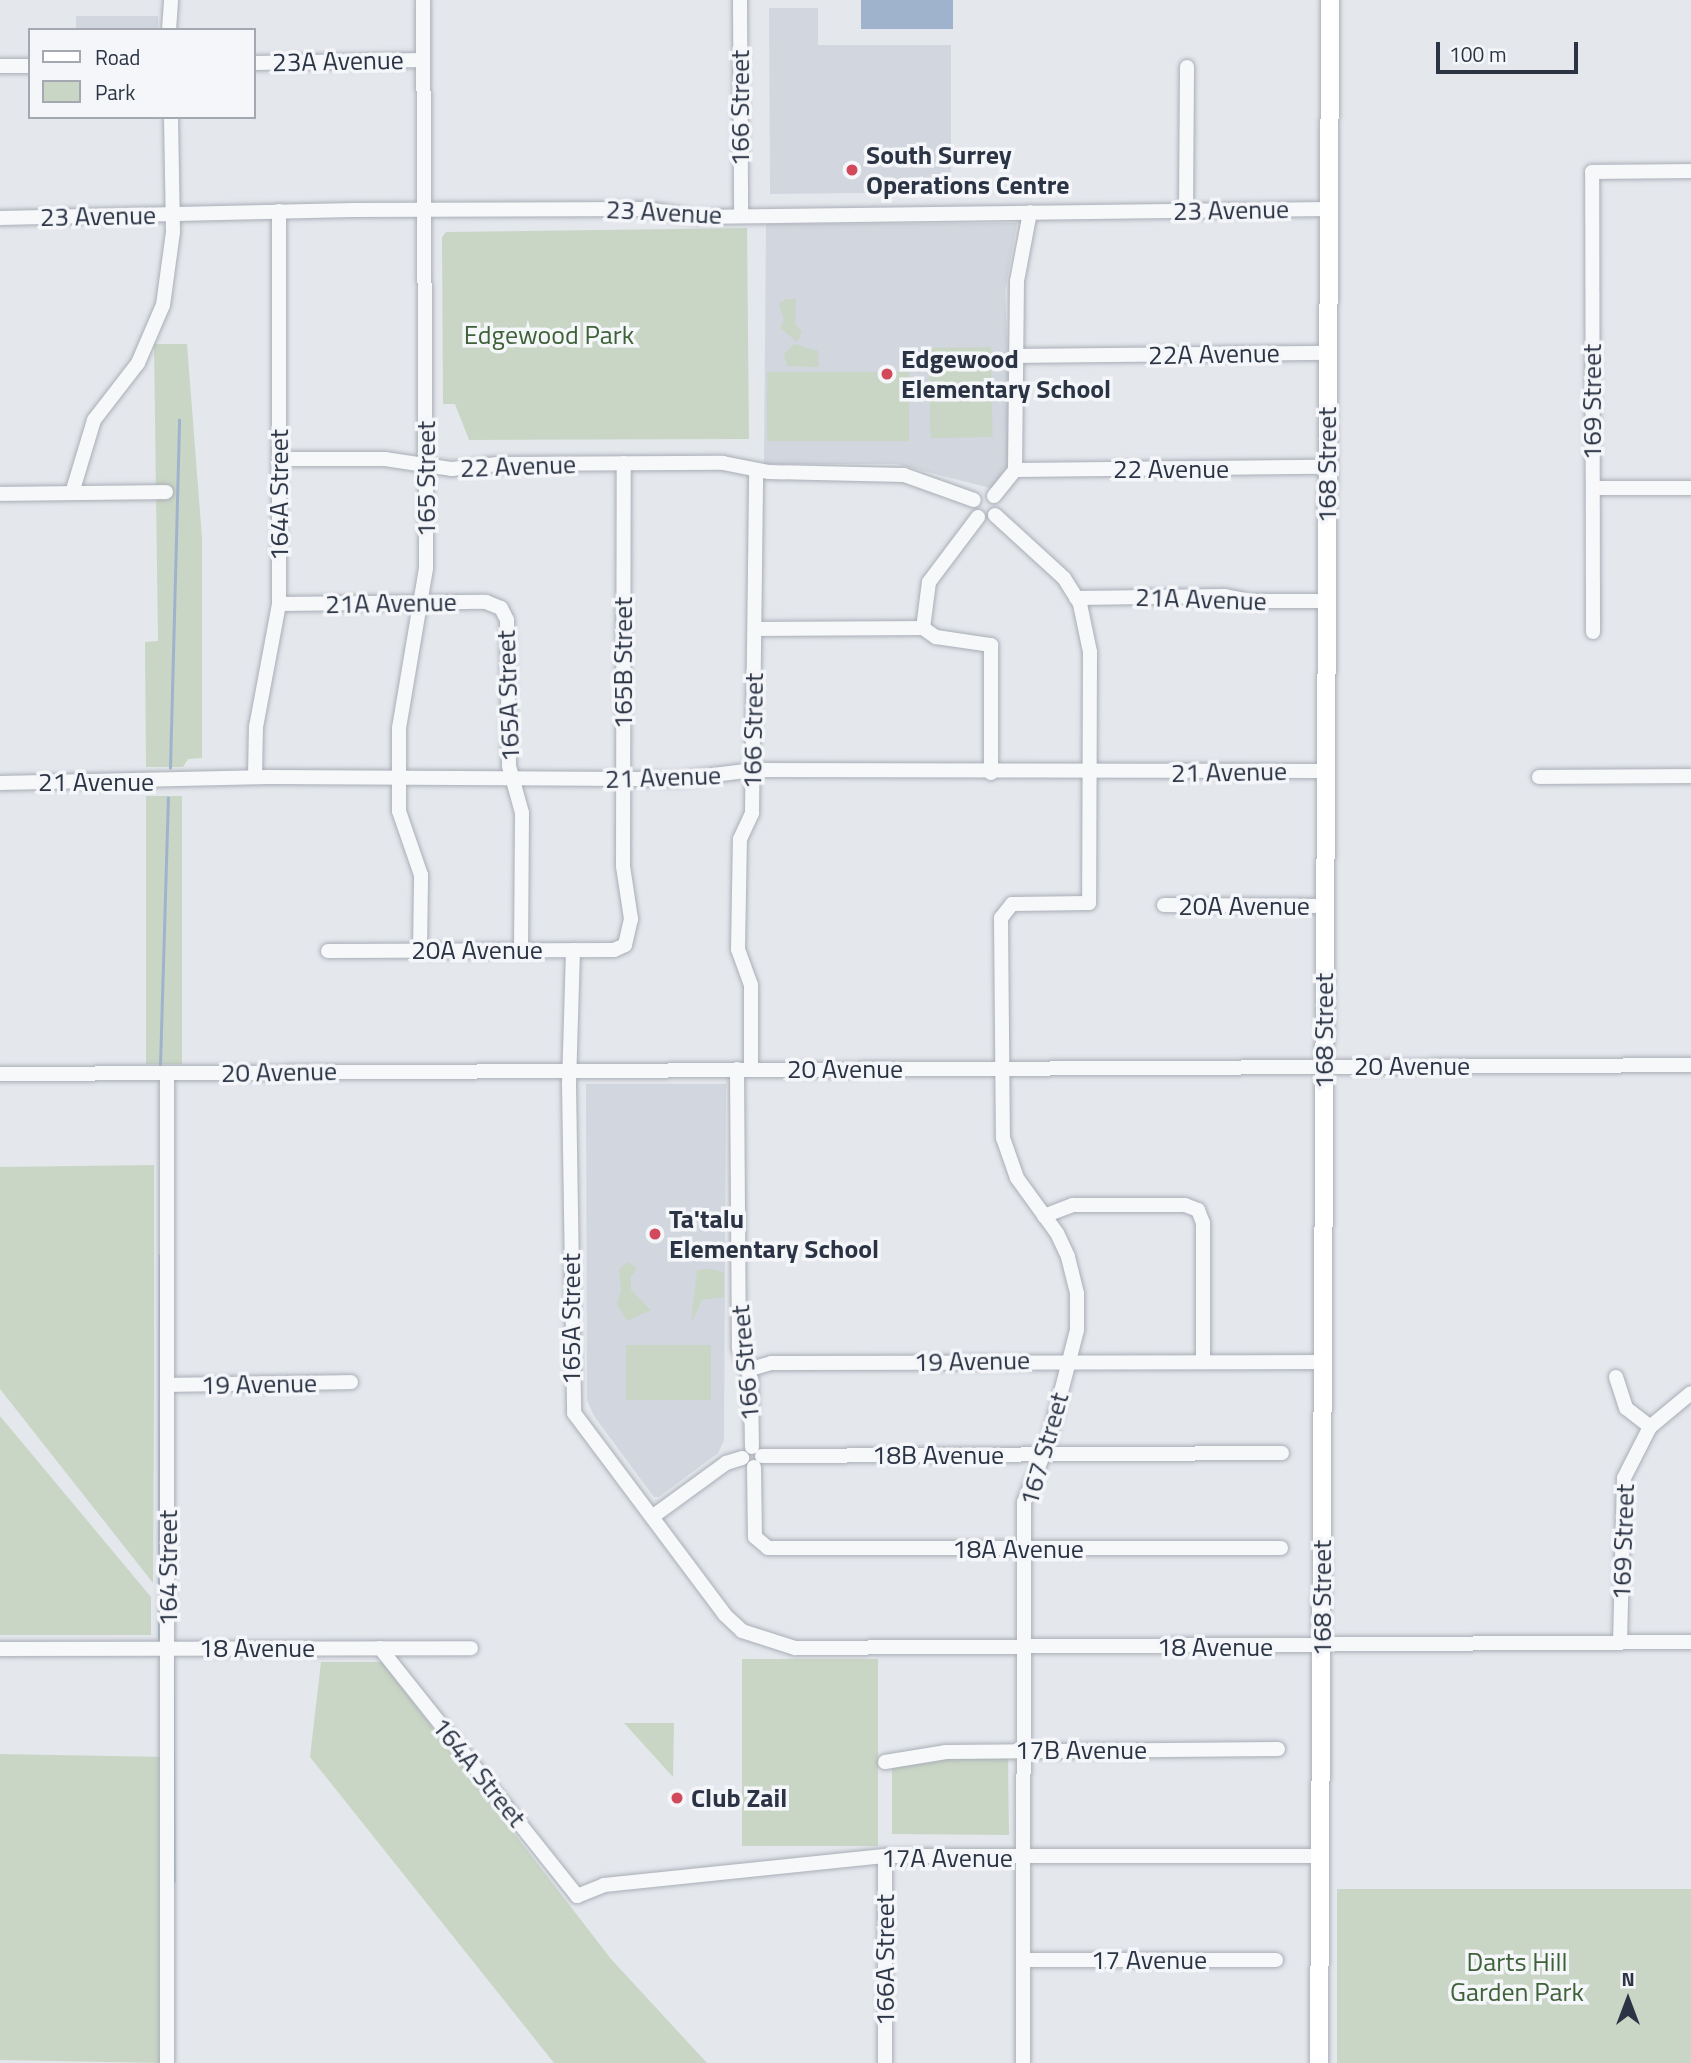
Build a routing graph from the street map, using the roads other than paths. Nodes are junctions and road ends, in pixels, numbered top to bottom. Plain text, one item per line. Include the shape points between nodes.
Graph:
1 (171, 0) edge
2 (423, 0) edge
3 (740, 0) edge
4 (1330, 0) edge
5 (169, 28) edge
6 (423, 60) junction
7 (256, 62) edge
8 (0, 66) edge
9 (28, 66) edge
10 (1187, 67) dead end
11 (170, 119) edge
12 (1691, 172) edge
13 (1328, 209) junction
14 (279, 211) junction
15 (426, 211) junction
16 (1186, 211) junction
17 (1030, 212) junction
18 (173, 214) junction
19 (741, 216) junction
20 (0, 218) edge
21 (1327, 353) junction
22 (1017, 356) junction
23 (281, 459) junction
24 (624, 463) junction
25 (1327, 467) junction
26 (426, 468) junction
27 (1015, 470) junction
28 (756, 471) junction
29 (1593, 488) junction
30 (1691, 488) edge
31 (166, 492) dead end
32 (72, 493) junction
33 (0, 494) edge
34 (993, 496) junction
35 (974, 500) junction
36 (995, 514) junction
37 (978, 517) junction
38 (1076, 598) junction
39 (1326, 601) junction
40 (419, 603) junction
41 (279, 604) junction
42 (501, 608) joint
43 (923, 628) junction
44 (755, 629) junction
45 (1593, 632) dead end
46 (753, 771) junction
47 (1325, 771) junction
48 (991, 773) junction
49 (1090, 774) junction
50 (1691, 776) edge
51 (255, 777) junction
52 (1539, 777) dead end
53 (623, 778) junction
54 (399, 779) junction
55 (514, 779) junction
56 (0, 783) edge
57 (1164, 905) dead end
58 (1324, 906) junction
59 (625, 945) joint
60 (521, 950) junction
61 (573, 950) junction
62 (328, 951) dead end
63 (420, 951) junction
64 (1691, 1065) edge
65 (1323, 1066) junction
66 (1000, 1068) junction
67 (744, 1069) junction
68 (569, 1070) junction
69 (167, 1073) junction
70 (0, 1074) edge
71 (1044, 1216) junction
72 (1071, 1361) junction
73 (1203, 1362) junction
74 (1323, 1362) junction
75 (747, 1370) junction
76 (1616, 1377) dead end
77 (351, 1382) dead end
78 (168, 1385) junction
79 (1691, 1393) edge
80 (1650, 1427) junction
81 (1282, 1453) dead end
82 (1043, 1454) junction
83 (752, 1457) junction
84 (652, 1517) junction
85 (758, 1542) joint
86 (1281, 1548) dead end
87 (1023, 1549) junction
88 (743, 1631) joint
89 (1620, 1643) junction
90 (1691, 1643) edge
91 (1322, 1646) junction
92 (167, 1647) junction
93 (380, 1648) junction
94 (471, 1648) dead end
95 (1024, 1648) junction
96 (0, 1649) edge
97 (1278, 1749) dead end
98 (1024, 1750) junction
99 (885, 1762) dead end
100 (885, 1856) junction
101 (1321, 1856) junction
102 (1024, 1857) junction
103 (577, 1896) joint
104 (1276, 1959) dead end
105 (1023, 1960) junction
106 (167, 2063) edge
107 (885, 2063) edge
108 (1023, 2063) edge
109 (1319, 2063) edge

1 - 5 street
2 - 6 street, 165 Street
3 - 19 street, 166 Street
4 - 13 main road, 168 Street
6 - 7 street, 23A Avenue
6 - 15 street, 165 Street
8 - 9 street
10 - 16 street
11 - 18 street
12 - 29 street, 169 Street via 1592,172
13 - 16 street, 23 Avenue
13 - 21 main road, 168 Street
14 - 15 street, 23 Avenue
14 - 18 street, 23 Avenue
14 - 23 street, 164A Street
15 - 19 street, 23 Avenue via 647,209
15 - 26 street, 165 Street
16 - 17 street, 23 Avenue
17 - 19 street, 23 Avenue
17 - 22 street via 1017,281
18 - 20 street, 23 Avenue
18 - 32 street via 171,270 158,325 138,363 94,420
21 - 22 street, 22A Avenue
21 - 25 main road, 168 Street
22 - 27 street
23 - 26 street, 22 Avenue via 384,459
23 - 41 street, 164A Street
24 - 26 street, 22 Avenue
24 - 28 street, 22 Avenue via 723,463
24 - 53 street, 165B Street
25 - 27 street, 22 Avenue
25 - 39 main road, 168 Street
26 - 40 street, 165 Street via 426,568
27 - 34 street
28 - 35 street, 22 Avenue via 904,475
28 - 44 street, 166 Street
29 - 30 street
29 - 45 street, 169 Street
31 - 32 street
32 - 33 street
34 - 35 street via 981,494
34 - 36 street via 998,507
35 - 37 street
36 - 37 street
36 - 38 street via 1044,556
37 - 43 street via 929,582
38 - 39 street, 21A Avenue
38 - 49 street via 1090,652
39 - 47 main road, 168 Street
40 - 41 street, 21A Avenue
40 - 42 street, 21A Avenue via 486,602
40 - 54 street, 165 Street via 401,696
41 - 51 street, 164A Street via 256,727
42 - 55 street, 165A Street via 506,620 507,741
43 - 44 street
43 - 48 street via 936,637 991,645
44 - 46 street, 166 Street
46 - 48 street, 21 Avenue
46 - 53 street, 21 Avenue via 681,779
46 - 67 street, 166 Street via 752,813 740,839 738,948 751,985
47 - 49 street, 21 Avenue
47 - 58 main road, 168 Street
48 - 49 street, 21 Avenue
49 - 66 street, 167 Street via 1089,903 1012,904 1001,918
50 - 52 street
51 - 54 street, 21 Avenue
51 - 56 street, 21 Avenue
53 - 55 street, 21 Avenue
53 - 59 street, 165B Street via 623,866 631,919
54 - 55 street, 21 Avenue
54 - 63 street, 165 Street via 399,811 421,875
55 - 60 street, 165A Street via 522,813
57 - 58 street, 20A Avenue
58 - 65 main road, 168 Street
59 - 61 street, 20A Avenue via 614,950
60 - 61 street, 20A Avenue
60 - 63 street, 20A Avenue
61 - 68 street, 165A Street
62 - 63 street, 20A Avenue
64 - 65 street, 20 Avenue
65 - 66 street, 20 Avenue
65 - 74 main road, 168 Street
66 - 67 street, 20 Avenue
66 - 71 street, 167 Street via 1006,1154 1024,1191
67 - 68 street, 20 Avenue
67 - 75 street, 166 Street via 739,1348
68 - 69 street, 20 Avenue
68 - 84 street, 165A Street via 572,1406 582,1427
69 - 70 street, 20 Avenue
69 - 78 street, 164 Street
71 - 72 street, 167 Street via 1063,1243 1074,1277 1077,1330
71 - 73 street via 1073,1205 1185,1205 1198,1210 1203,1223
72 - 73 street, 19 Avenue
72 - 75 street, 19 Avenue via 771,1363
72 - 82 street, 167 Street
73 - 74 street, 19 Avenue
74 - 91 main road, 168 Street
75 - 83 street, 166 Street
76 - 80 street via 1626,1408
77 - 78 street, 19 Avenue
78 - 92 street, 164 Street
79 - 80 street
80 - 89 street, 169 Street via 1634,1451 1622,1493
81 - 82 street, 18B Avenue
82 - 83 street, 18B Avenue
82 - 87 street, 167 Street via 1024,1502
83 - 84 street, 18B Avenue via 726,1463
83 - 85 street, 166 Street
84 - 88 street, 165A Street
85 - 87 street, 18A Avenue via 768,1548
86 - 87 street, 18A Avenue
87 - 95 street, 167 Street
88 - 95 street, 18 Avenue via 795,1648
89 - 90 street, 18 Avenue
89 - 91 street, 18 Avenue
91 - 95 street, 18 Avenue
91 - 101 main road, 168 Street
92 - 93 street, 18 Avenue
92 - 96 street, 18 Avenue
92 - 106 street, 164 Street
93 - 94 street, 18 Avenue
93 - 103 street, 164A Street
95 - 98 street, 167 Street
97 - 98 street, 17B Avenue
98 - 99 street, 17B Avenue via 946,1752
98 - 102 street, 167 Street
100 - 102 street, 17A Avenue
100 - 103 street, 17A Avenue via 604,1885
100 - 107 street, 166A Street
101 - 102 street, 17A Avenue
101 - 109 main road, 168 Street
102 - 105 street, 167 Street
104 - 105 street, 17 Avenue
105 - 108 street, 167 Street

